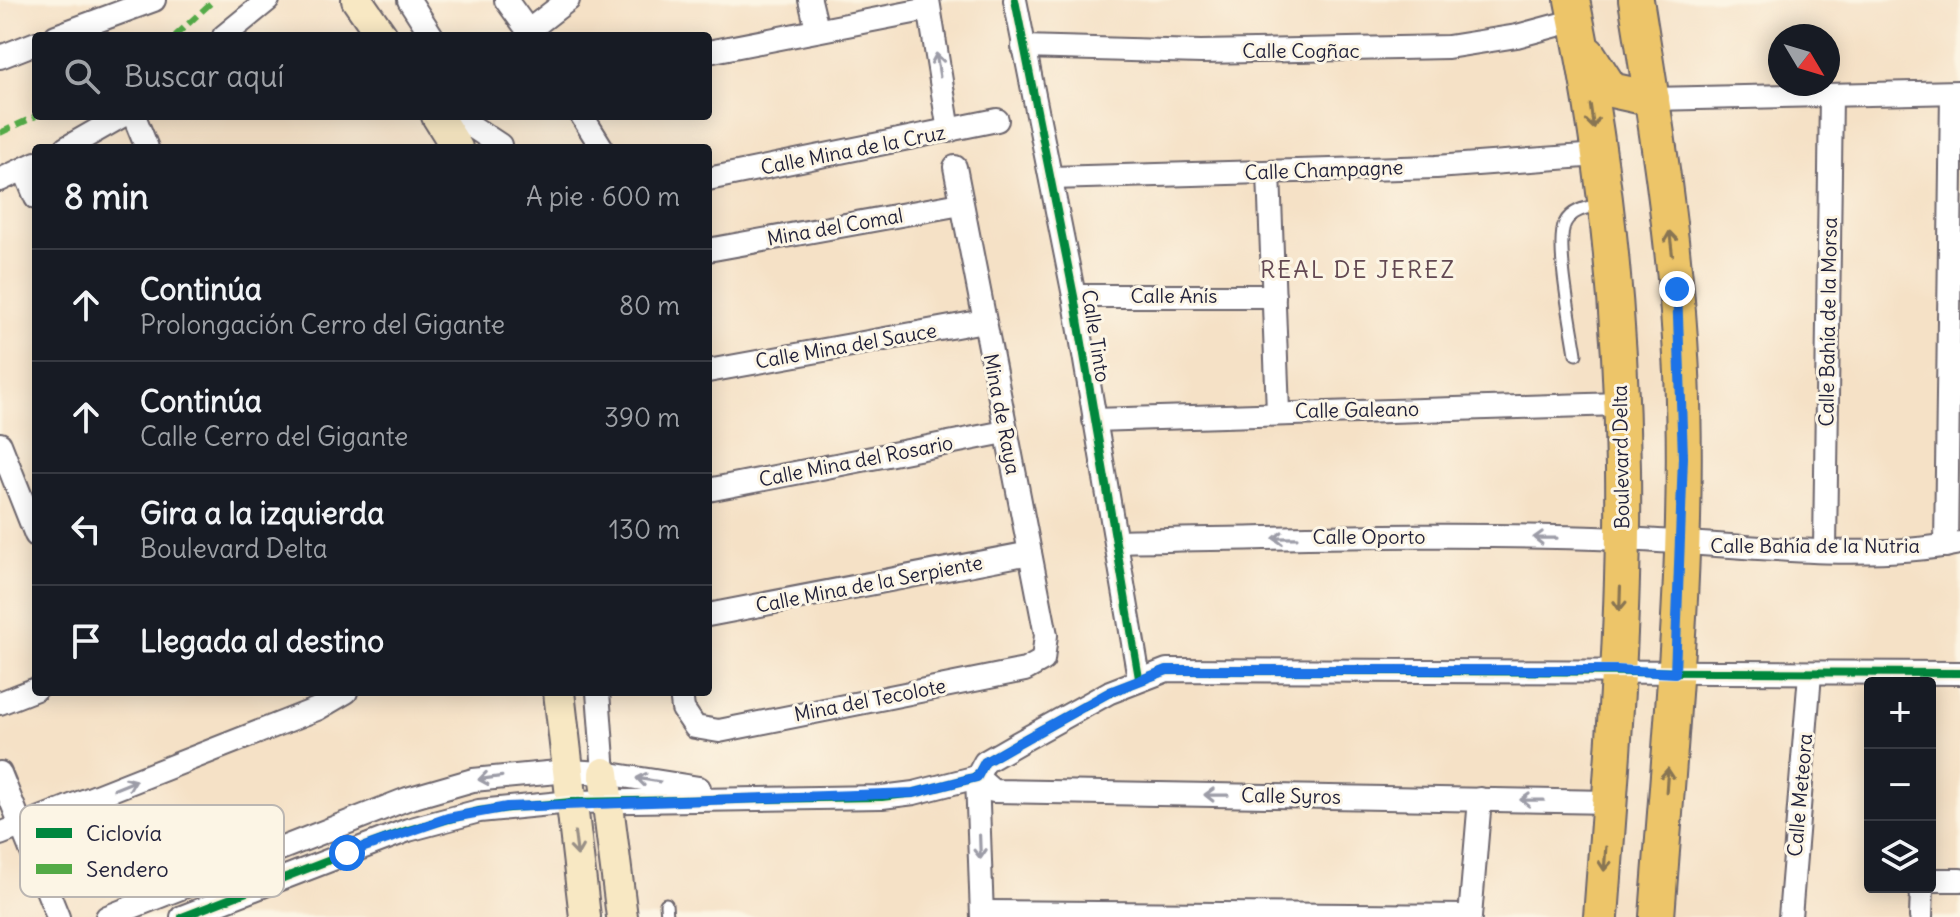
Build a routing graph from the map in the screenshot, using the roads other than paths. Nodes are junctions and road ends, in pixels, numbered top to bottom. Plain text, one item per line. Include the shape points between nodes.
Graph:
1 (154, 0) edge
2 (268, 0) edge
3 (357, 0) edge
4 (409, 0) edge
5 (506, 0) edge
6 (568, 0) edge
7 (810, 0) edge
8 (1015, 0) edge
9 (1636, 0) edge
10 (928, 4) edge
11 (1576, 20) edge
12 (817, 29) junction
13 (67, 32) edge
14 (229, 32) edge
15 (379, 32) edge
16 (429, 32) edge
17 (529, 32) edge
18 (531, 32) edge
19 (32, 45) edge
20 (1023, 47) junction
21 (712, 51) edge
22 (0, 57) edge
23 (1956, 92) edge
24 (1840, 95) edge
25 (1786, 96) edge
26 (1831, 96) edge
27 (1652, 99) junction
28 (115, 120) edge
29 (136, 120) edge
30 (440, 120) edge
31 (462, 120) edge
32 (485, 120) edge
33 (584, 120) edge
34 (997, 120) dead end
35 (949, 131) junction
36 (73, 144) edge
37 (145, 144) edge
38 (454, 144) edge
39 (497, 144) edge
40 (499, 144) edge
41 (600, 144) edge
42 (1598, 155) junction
43 (30, 166) edge
44 (955, 167) dead end
45 (1269, 173) junction
46 (712, 178) edge
47 (1051, 178) junction
48 (0, 180) edge
49 (961, 204) junction
50 (1604, 204) junction
51 (712, 249) edge
52 (1074, 296) junction
53 (1274, 296) junction
54 (984, 321) junction
55 (1576, 354) dead end
56 (712, 370) edge
57 (1620, 404) junction
58 (1278, 412) junction
59 (1094, 420) junction
60 (1005, 432) junction
61 (0, 444) edge
62 (712, 489) edge
63 (32, 525) edge
64 (1623, 539) junction
65 (1116, 541) junction
66 (1680, 545) junction
67 (1953, 545) edge
68 (1825, 549) junction
69 (1030, 553) junction
70 (712, 614) edge
71 (1043, 660) joint
72 (1617, 670) junction
73 (1958, 672) edge
74 (1675, 673) junction
75 (1810, 674) junction
76 (1139, 678) junction
77 (32, 691) edge
78 (339, 696) edge
79 (559, 696) edge
80 (598, 696) edge
81 (681, 696) edge
82 (0, 703) edge
83 (568, 771) junction
84 (0, 773) edge
85 (977, 777) junction
86 (606, 787) junction
87 (1480, 799) junction
88 (571, 802) junction
89 (1610, 802) junction
90 (73, 805) edge
91 (20, 820) edge
92 (20, 826) edge
93 (0, 834) edge
94 (284, 849) edge
95 (284, 878) edge
96 (1936, 880) edge
97 (1960, 880) edge
98 (1922, 893) edge
99 (50, 897) edge
100 (159, 897) edge
101 (235, 897) edge
102 (666, 904) dead end
103 (982, 914) edge
104 (58, 917) edge
105 (107, 917) edge
106 (182, 917) edge
107 (585, 917) edge
108 (622, 917) edge
109 (667, 917) edge
110 (1470, 917) edge
111 (1601, 917) edge
112 (1657, 917) edge
113 (1790, 917) edge
114 (1921, 917) edge

1 - 13 street
2 - 14 street
3 - 15 street
4 - 16 street
5 - 17 street
6 - 18 street
7 - 12 street
8 - 20 street, Calle Tinto
9 - 27 main road
10 - 12 street
35 -> 10 street
11 - 20 street, Calle Cogñac via 1517,36 1417,49 1201,52
11 - 27 main road via 1611,90
11 -> 42 main road, Boulevard Delta
12 - 21 street
19 - 22 street
20 - 47 street, Calle Tinto
23 - 24 street
23 - 67 street
25 - 27 street
26 - 68 street, Calle Bahía de la Morsa
66 -> 27 main road via 1683,457 1677,289
28 - 36 street
29 - 37 street
30 - 38 street
31 - 39 street
32 - 40 street
33 - 41 street
34 - 35 street, Calle Mina de la Cruz
35 - 46 street, Calle Mina de la Cruz
42 - 45 street, Calle Champagne
42 - 50 main road, Boulevard Delta
43 - 48 street
44 - 49 street, Mina de Raya
45 - 47 street, Calle Champagne
45 - 53 street
47 - 52 street, Calle Tinto
49 - 51 street, Mina del Comal
49 - 54 street, Mina de Raya
50 - 55 lane via 1576,211 1565,222 1562,241
50 - 57 main road, Boulevard Delta
52 - 53 street, Calle Anís
52 - 59 street, Calle Tinto
53 - 58 street
54 - 56 street, Calle Mina del Sauce
54 - 60 street, Mina de Raya
57 - 58 street, Calle Galeano
57 - 64 main road, Boulevard Delta
58 - 59 street, Calle Galeano
59 - 65 street, Calle Tinto
60 - 62 street, Calle Mina del Rosario
60 - 69 street, Mina de Raya
61 - 63 street
64 -> 65 street, Calle Oporto
64 - 66 street, Calle Bahía de la Nutria
64 -> 72 main road, Boulevard Delta
65 - 76 street, Calle Tinto
66 - 68 street, Calle Bahía de la Nutria
66 - 74 main road
67 - 68 street, Calle Bahía de la Nutria
69 - 70 street, Calle Mina de la Serpiente
69 - 71 street, Mina de Raya via 1047,644
71 - 81 street, Mina del Tecolote via 1025,670 719,731 695,727
72 - 74 street
72 - 76 street via 1179,669
72 - 89 main road, Boulevard Delta
73 - 75 street
74 - 75 street
112 -> 74 main road
75 - 113 street, Calle Meteora
76 - 85 street via 985,762
77 - 82 street
90 -> 78 street
79 - 83 street
80 - 86 street
83 - 86 street
83 - 88 street
83 -> 94 street via 473,780
84 - 91 street
85 - 86 street via 882,797 748,797
87 -> 85 street, Calle Syros via 993,791
85 -> 103 street
86 - 88 street
86 - 108 street
89 -> 87 street, Calle Syros
87 - 110 street
88 - 95 street via 479,811 421,826
88 -> 107 street
89 -> 111 main road, Boulevard Delta
92 - 93 street
96 - 97 street
98 - 114 street
99 - 104 street
100 -> 105 street
101 - 106 street
102 - 109 lane
103 - 110 street

